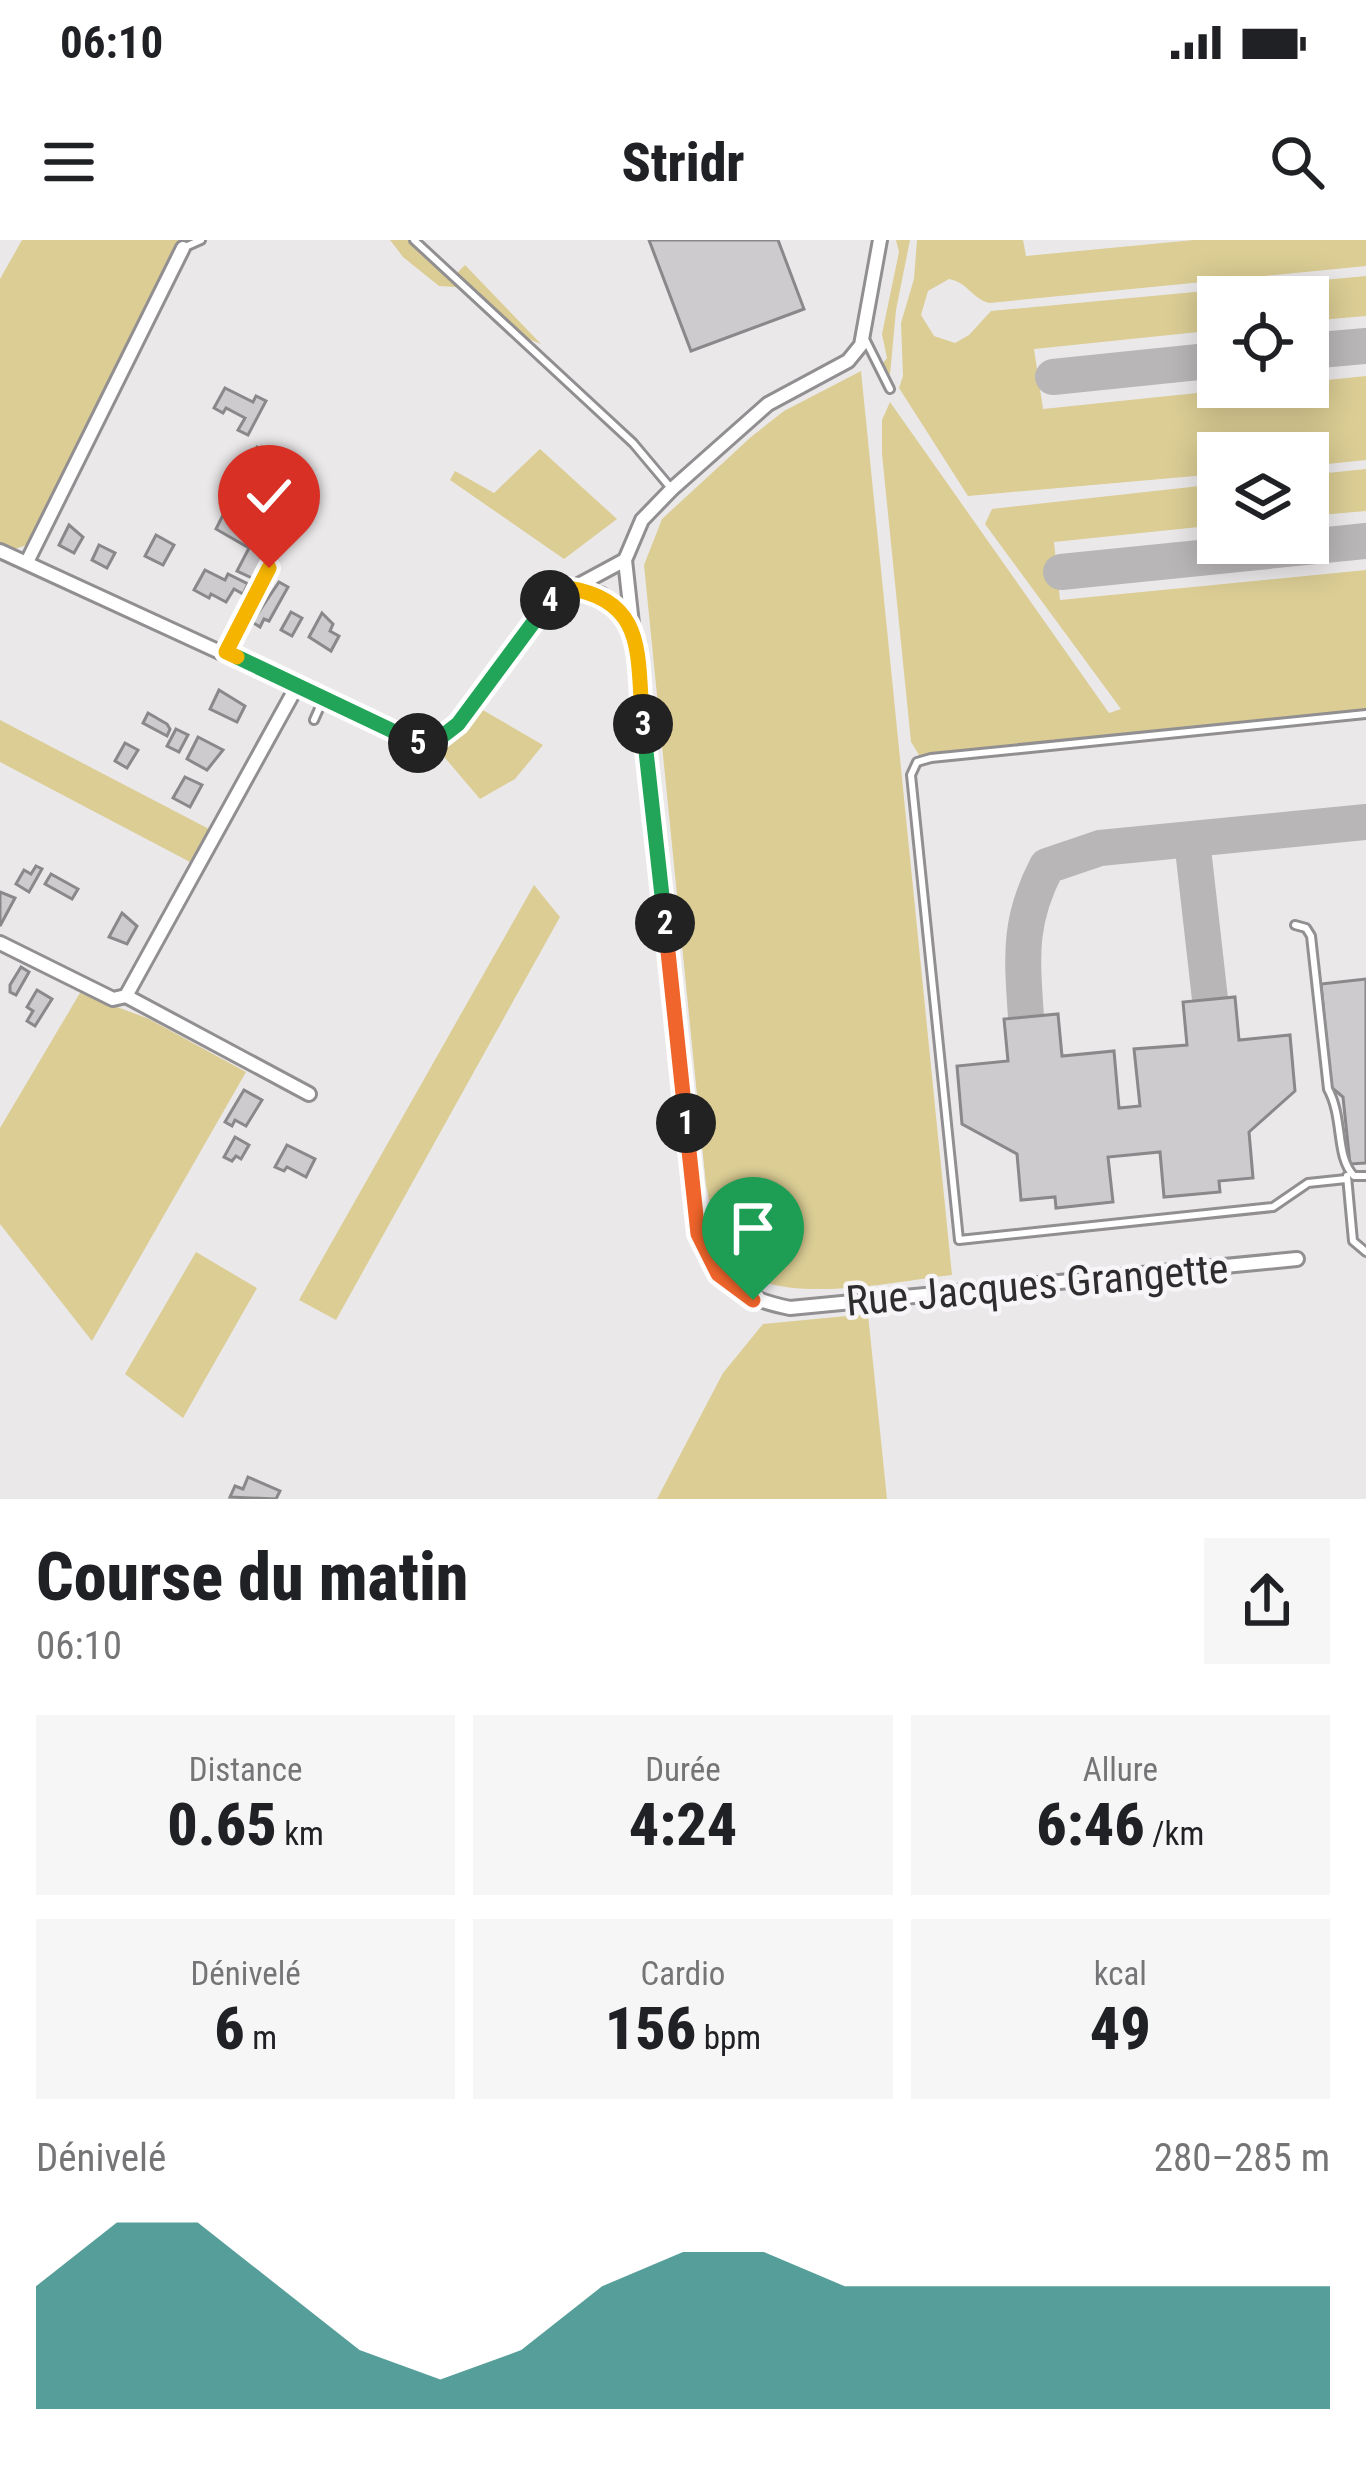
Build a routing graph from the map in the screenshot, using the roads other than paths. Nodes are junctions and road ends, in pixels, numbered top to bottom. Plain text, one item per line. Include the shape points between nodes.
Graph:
1 (201, 240) edge
2 (414, 240) edge
3 (880, 240) edge
4 (183, 248) joint
5 (864, 335) junction
6 (890, 389) dead end
7 (308, 480) dead end
8 (672, 489) junction
9 (0, 551) edge
10 (625, 560) junction
11 (27, 562) junction
12 (568, 588) junction
13 (632, 625) junction
14 (226, 652) junction
15 (297, 686) junction
16 (323, 698) junction
17 (1366, 714) edge
18 (314, 720) dead end
19 (1295, 925) dead end
20 (0, 943) edge
21 (126, 996) junction
22 (309, 1094) dead end
23 (1347, 1176) junction
24 (1366, 1176) edge
25 (1366, 1252) edge
26 (1297, 1259) dead end

1 - 4 lane
2 - 8 lane via 633,442
3 - 5 street
4 - 11 street
5 - 6 lane
5 - 8 street via 848,361 767,404
7 - 14 lane
8 - 10 street via 642,520
9 - 11 street
10 - 12 street
10 - 13 street, Rue Jacques Grangette
11 - 14 street
12 - 13 street via 601,594
12 - 16 street via 549,601 440,738 406,740
13 - 26 street, Rue Jacques Grangette via 698,1234 718,1274 753,1300 790,1308
14 - 15 street
15 - 16 street
15 - 21 street
16 - 18 lane
17 - 23 lane via 931,758 911,775 959,1240 1273,1207 1308,1184
19 - 23 lane via 1311,937
20 - 21 street via 113,999
21 - 22 street
23 - 24 lane
23 - 25 lane via 1353,1241

